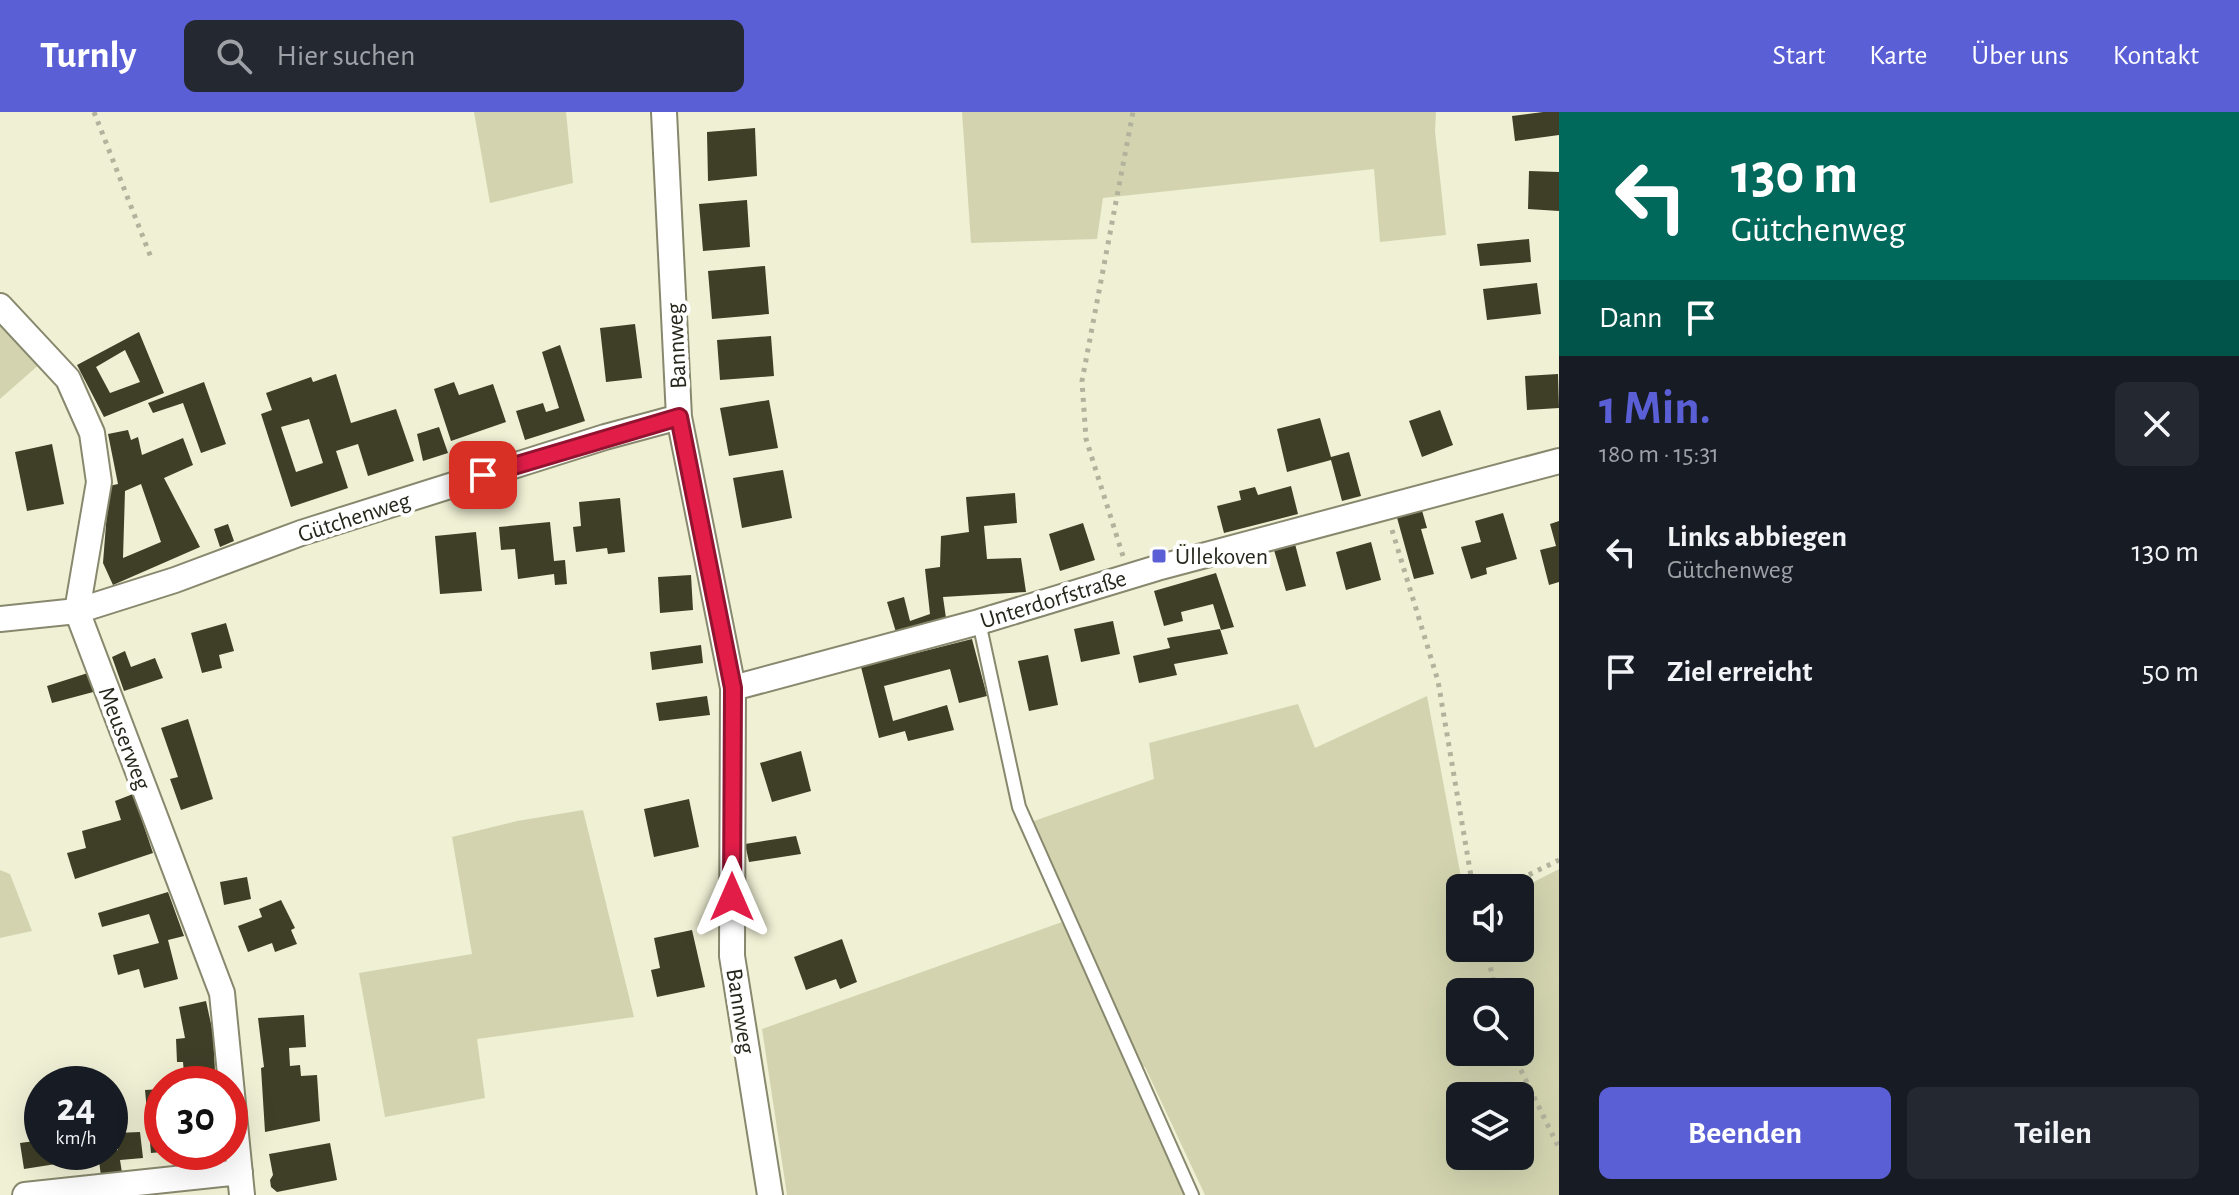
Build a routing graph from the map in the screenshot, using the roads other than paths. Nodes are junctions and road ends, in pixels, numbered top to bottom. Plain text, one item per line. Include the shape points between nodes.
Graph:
1 (664, 112) edge
2 (0, 306) edge
3 (679, 417) junction
4 (1559, 461) edge
5 (77, 611) junction
6 (0, 619) edge
7 (979, 622) junction
8 (733, 688) junction
9 (241, 1184) edge
10 (25, 1195) edge
11 (770, 1195) edge
12 (1192, 1195) edge

1 - 3 street, Bannweg
2 - 5 street via 68,379 92,433 99,482
3 - 5 street, Gütchenweg via 301,533
3 - 8 street, Bannweg
4 - 7 street, Unterdorfstraße via 1129,576
5 - 6 street, Gütchenweg
5 - 9 street, Meuserweg via 222,993
7 - 8 street, Unterdorfstraße
7 - 12 lane via 1019,807
8 - 11 street, Bannweg via 732,956
9 - 10 street

